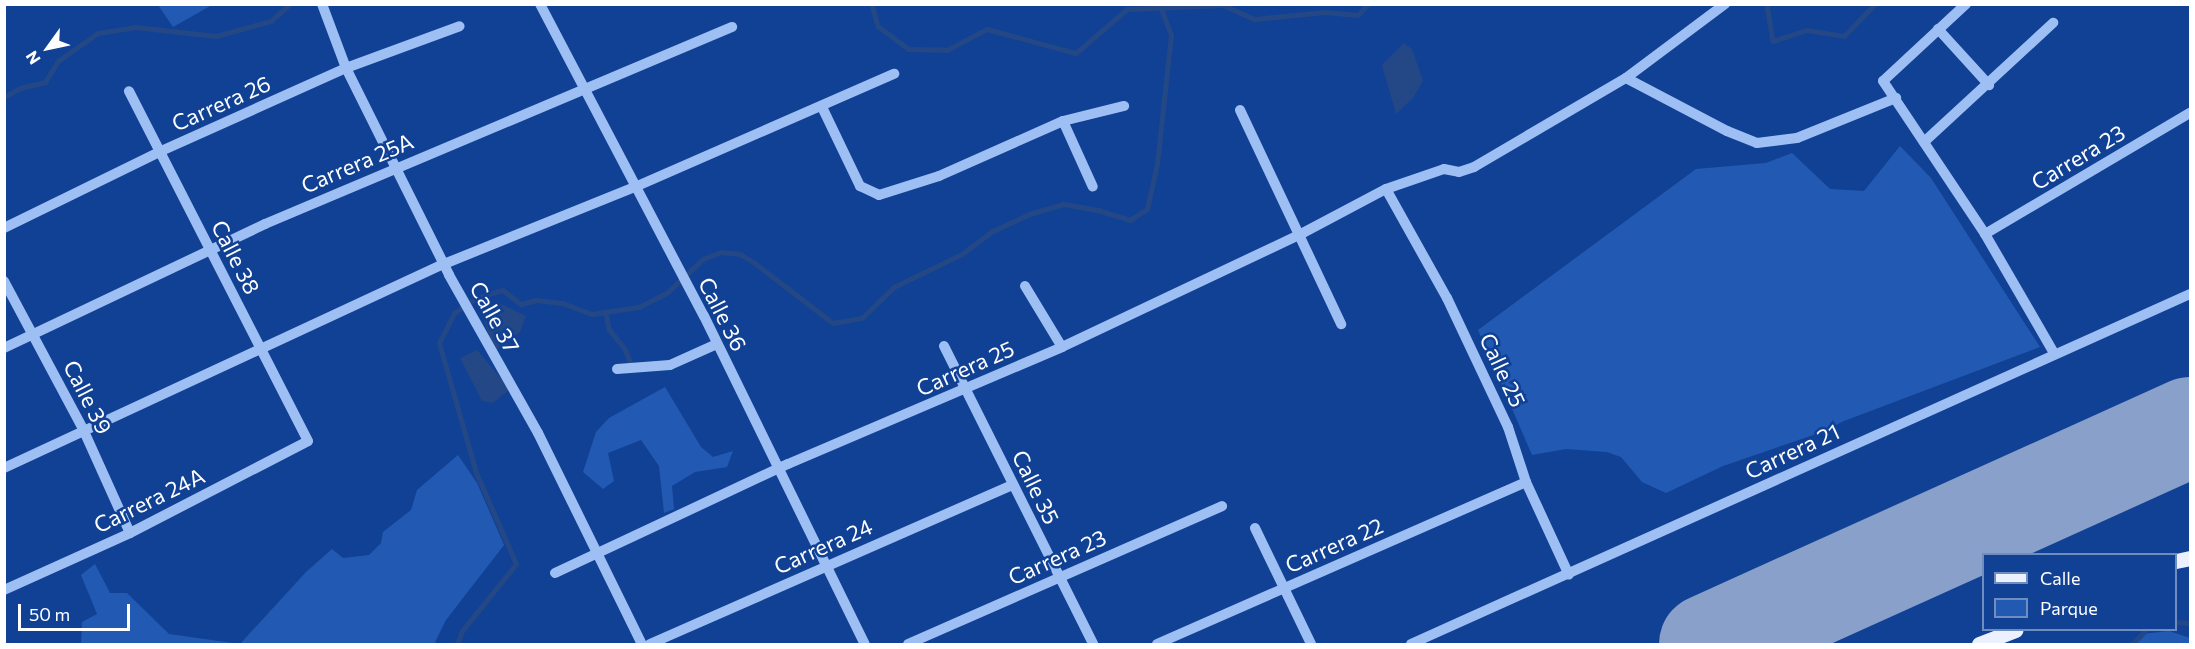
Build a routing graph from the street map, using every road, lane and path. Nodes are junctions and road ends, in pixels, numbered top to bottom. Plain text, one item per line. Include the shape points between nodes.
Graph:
1 (322, 4) edge
2 (540, 4) edge
3 (1725, 4) edge
4 (1966, 4) edge
5 (2053, 23) dead end
6 (460, 26) dead end
7 (732, 27) dead end
8 (1938, 29) junction
9 (346, 68) junction
10 (894, 74) dead end
11 (1626, 78) junction
12 (1989, 85) junction
13 (583, 87) junction
14 (129, 91) dead end
15 (1896, 98) junction
16 (1124, 106) dead end
17 (822, 107) junction
18 (1240, 110) dead end
19 (2190, 113) edge
20 (1063, 121) junction
21 (1924, 142) junction
22 (159, 152) junction
23 (396, 167) junction
24 (635, 187) junction
25 (1093, 187) dead end
26 (1386, 189) junction
27 (4, 228) edge
28 (1985, 234) junction
29 (1299, 236) junction
30 (210, 249) junction
31 (444, 264) junction
32 (4, 281) edge
33 (1025, 286) dead end
34 (2190, 294) edge
35 (1341, 324) dead end
36 (34, 335) junction
37 (717, 344) junction
38 (944, 346) dead end
39 (1062, 347) junction
40 (4, 348) edge
41 (261, 349) junction
42 (2054, 353) junction
43 (617, 369) dead end
44 (967, 390) junction
45 (83, 429) junction
46 (308, 441) joint
47 (4, 468) edge
48 (778, 470) junction
49 (1527, 482) junction
50 (1012, 485) junction
51 (1222, 506) dead end
52 (1255, 528) dead end
53 (130, 533) junction
54 (598, 553) junction
55 (826, 566) junction
56 (555, 573) dead end
57 (1569, 575) junction
58 (1059, 576) junction
59 (1284, 588) junction
60 (4, 590) edge
61 (2013, 631) edge
62 (642, 645) edge
63 (650, 645) edge
64 (865, 645) edge
65 (908, 645) edge
66 (1093, 645) edge
67 (1157, 645) edge
68 (1311, 645) edge
69 (1411, 645) edge
70 (1979, 645) edge

1 - 9 street, Calle 37
2 - 13 street, Calle 36
3 - 11 street, Carrera 25
4 - 8 street
5 - 12 street
6 - 9 street, Carrera 26
7 - 13 street, Carrera 25A
8 - 12 street
8 - 15 street via 1885,76
9 - 22 street, Carrera 26
9 - 23 street, Calle 37
10 - 17 street
11 - 15 street via 1757,143 1797,138
11 - 26 street, Carrera 25 via 1474,167 1460,172 1444,170
12 - 21 street
13 - 23 street, Carrera 25A
13 - 24 street, Calle 36
14 - 22 street, Calle 38
15 - 21 street
16 - 20 street
17 - 20 street via 860,186 879,195 929,180
17 - 24 street
18 - 29 street
19 - 28 street, Carrera 23
20 - 25 street
21 - 28 street
22 - 27 street, Carrera 26
22 - 30 street, Calle 38
23 - 30 street, Carrera 25A
23 - 31 street, Calle 37
24 - 31 street
24 - 37 street, Calle 36
26 - 29 street, Carrera 25
26 - 49 street, Calle 25 via 1447,298 1508,427
28 - 42 street
29 - 35 street
29 - 39 street, Carrera 25
30 - 36 street, Carrera 25A
30 - 41 street, Calle 38
31 - 41 street
31 - 54 street, Calle 37 via 538,432
32 - 36 street, Calle 39
33 - 39 street
34 - 42 street, Carrera 21
36 - 40 street, Carrera 25A
36 - 45 street, Calle 39
37 - 43 street via 670,365
37 - 48 street, Calle 36
38 - 44 street, Calle 35
39 - 44 street, Carrera 25
41 - 45 street
41 - 46 street, Calle 38
42 - 57 street, Carrera 21
44 - 48 street, Carrera 25
44 - 50 street, Calle 35
45 - 47 street
45 - 53 street, Calle 39
46 - 53 street, Carrera 24A
48 - 54 street, Carrera 25
48 - 55 street, Calle 36
49 - 57 street, Calle 25
49 - 59 street, Carrera 22
50 - 55 street, Carrera 24
50 - 58 street, Calle 35
51 - 58 street, Carrera 23
52 - 59 street
53 - 60 street, Carrera 24A
54 - 56 street, Carrera 25
54 - 62 street, Calle 37
55 - 63 street, Carrera 24
55 - 64 street, Calle 36
57 - 69 street, Carrera 21
58 - 65 street, Carrera 23
58 - 66 street, Calle 35
59 - 67 street, Carrera 22
59 - 68 street
61 - 70 main road

